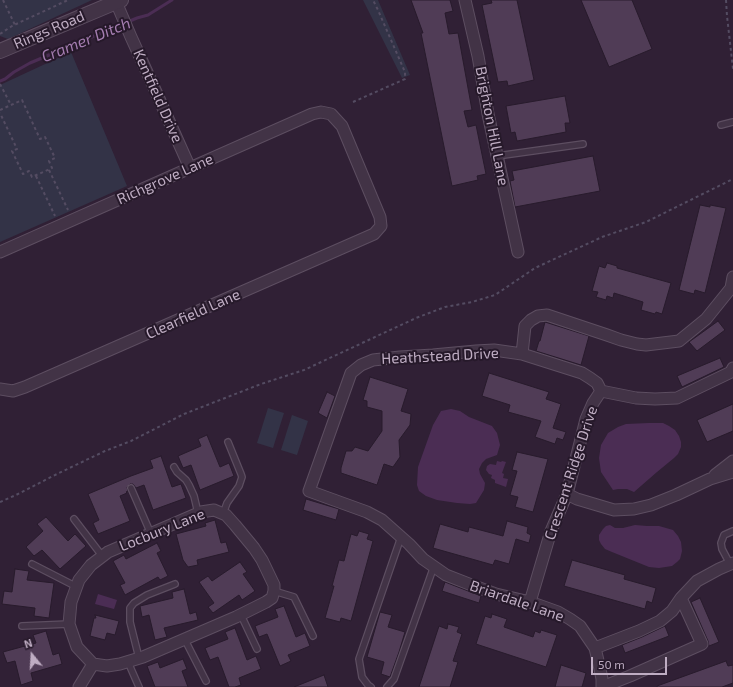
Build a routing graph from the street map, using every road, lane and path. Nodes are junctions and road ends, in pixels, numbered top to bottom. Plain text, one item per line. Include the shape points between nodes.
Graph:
1 (3, 0) edge
2 (68, 0) edge
3 (373, 0) edge
4 (465, 0) edge
5 (726, 0) edge
6 (119, 1) edge
7 (15, 25) junction
8 (0, 34) edge
9 (0, 51) edge
10 (733, 68) edge
11 (0, 84) edge
12 (353, 102) dead end
13 (11, 105) junction
14 (0, 111) edge
15 (733, 122) edge
16 (721, 125) dead end
17 (584, 144) dead end
18 (497, 156) junction
19 (190, 168) junction
20 (49, 170) junction
21 (36, 176) junction
22 (733, 179) edge
23 (68, 210) dead end
24 (55, 216) dead end
25 (381, 226) joint
26 (0, 252) edge
27 (518, 252) dead end
28 (732, 285) edge
29 (522, 354) junction
30 (733, 368) edge
31 (0, 389) edge
32 (601, 391) junction
33 (228, 442) dead end
34 (733, 461) edge
35 (174, 467) dead end
36 (733, 472) edge
37 (710, 479) junction
38 (131, 488) dead end
39 (567, 494) junction
40 (0, 502) edge
41 (198, 513) junction
42 (223, 514) junction
43 (74, 519) dead end
44 (733, 531) edge
45 (150, 534) junction
46 (401, 537) junction
47 (103, 557) junction
48 (32, 564) dead end
49 (731, 564) edge
50 (434, 566) junction
51 (175, 584) dead end
52 (77, 587) junction
53 (274, 592) junction
54 (681, 598) junction
55 (530, 602) junction
56 (241, 615) junction
57 (69, 624) junction
58 (22, 626) dead end
59 (313, 636) dead end
60 (185, 640) junction
61 (595, 648) junction
62 (257, 649) dead end
63 (133, 660) junction
64 (93, 664) junction
65 (206, 681) dead end
66 (607, 686) edge
67 (79, 687) edge
68 (139, 687) edge
69 (371, 687) edge
70 (387, 687) edge

1 - 7 path
2 - 7 path
3 - 12 path via 406,79
4 - 18 street, Brighton Hill Lane
5 - 10 path
6 - 9 street, Rings Road
6 - 19 street, Kentfield Drive via 122,16
7 - 8 path
11 - 13 path
13 - 14 path
13 - 20 path via 22,100 40,138 45,137 55,158 49,161 52,168
14 - 21 path via 17,149 12,151 23,174 29,171 32,177
15 - 16 lane
17 - 18 lane
18 - 27 street, Brighton Hill Lane
19 - 25 street, Richgrove Lane via 312,114 331,114 342,126 380,217
19 - 26 street, Richgrove Lane
20 - 21 path
20 - 23 path
21 - 24 path
22 - 40 path via 646,222 602,237 535,268 495,295 445,307 416,318 304,370 184,414
25 - 31 street, Clearfield Lane via 374,234 25,388 13,391
28 - 29 street via 706,319 680,341 637,344 547,316 538,316 525,326
29 - 32 street, Heathstead Drive via 582,374 597,383
29 - 46 street, Heathstead Drive via 494,350 400,357 373,360 361,364 351,373 309,491 367,512 382,520
30 - 32 street via 731,372 677,398 636,398
32 - 39 street, Crescent Ridge Drive via 586,419
33 - 42 lane via 242,477
34 - 37 street
35 - 41 lane via 189,485
36 - 37 street
37 - 39 street via 651,505 634,509 614,510
38 - 45 lane
39 - 55 street, Crescent Ridge Drive via 551,531
41 - 42 street, Locbury Lane via 214,510
41 - 45 street, Locbury Lane
42 - 53 street, Locbury Lane via 236,525 262,560 274,584
43 - 47 lane
44 - 49 lane via 724,536 721,543
45 - 47 street, Locbury Lane via 108,552
46 - 50 street, Briardale Lane via 423,559
46 - 69 lane via 359,659 362,677
47 - 52 street, Locbury Lane via 91,565 79,580
48 - 52 lane
49 - 54 street via 697,581
50 - 55 street, Briardale Lane via 446,575 469,584
50 - 70 lane via 394,679
51 - 63 lane via 147,596 130,608
52 - 57 street, Locbury Lane via 71,602
53 - 56 street via 272,598
53 - 59 lane via 294,597
54 - 61 street via 672,611 660,621
54 - 66 street via 702,644
55 - 61 street, Briardale Lane via 558,612 580,626
56 - 60 street
56 - 62 lane
57 - 58 lane
57 - 64 street, Locbury Lane via 77,647
60 - 63 street
60 - 65 lane
61 - 66 street, Briardale Lane via 602,679
63 - 64 street via 106,666
63 - 68 lane
64 - 67 street

